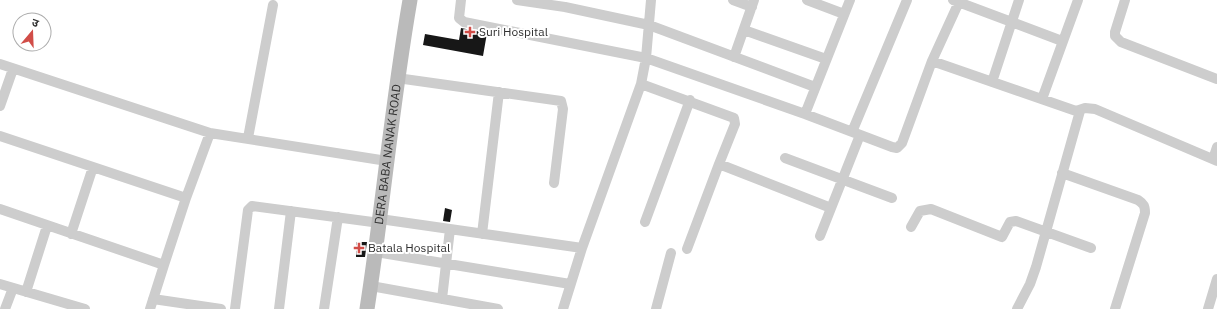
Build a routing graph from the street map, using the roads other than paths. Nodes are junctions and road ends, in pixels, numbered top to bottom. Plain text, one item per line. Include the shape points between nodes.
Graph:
1 (410, 0) edge
2 (460, 0) edge
3 (517, 0) edge
4 (652, 0) edge
5 (733, 0) edge
6 (806, 0) edge
7 (850, 0) edge
8 (907, 0) edge
9 (1020, 0) edge
10 (1078, 0) edge
11 (1125, 0) edge
12 (961, 2) edge
13 (753, 3) edge
14 (272, 5) dead end
15 (844, 14) junction
16 (1011, 22) junction
17 (649, 25) junction
18 (744, 30) junction
19 (1062, 41) junction
20 (734, 57) junction
21 (646, 58) junction
22 (826, 59) junction
23 (932, 61) junction
24 (0, 64) edge
25 (13, 69) junction
26 (397, 78) junction
27 (1217, 79) edge
28 (992, 82) junction
29 (641, 84) junction
30 (815, 87) junction
31 (499, 92) junction
32 (1042, 99) junction
33 (690, 100) junction
34 (0, 106) edge
35 (1080, 111) junction
36 (805, 114) junction
37 (210, 133) junction
38 (856, 133) junction
39 (0, 136) edge
40 (248, 138) junction
41 (1217, 147) edge
42 (784, 158) dead end
43 (1215, 160) edge
44 (387, 161) junction
45 (719, 164) junction
46 (93, 167) junction
47 (1062, 173) junction
48 (842, 180) junction
49 (554, 183) dead end
50 (186, 198) junction
51 (892, 198) dead end
52 (831, 208) junction
53 (0, 209) edge
54 (291, 212) junction
55 (338, 217) junction
56 (380, 221) junction
57 (645, 222) dead end
58 (47, 226) junction
59 (911, 227) dead end
60 (450, 229) junction
61 (1045, 232) junction
62 (71, 234) junction
63 (482, 234) junction
64 (820, 236) dead end
65 (582, 248) junction
66 (1091, 248) dead end
67 (687, 249) dead end
68 (376, 252) junction
69 (671, 252) dead end
70 (446, 263) junction
71 (164, 265) junction
72 (1217, 279) edge
73 (0, 284) edge
74 (570, 284) junction
75 (370, 286) junction
76 (13, 288) junction
77 (26, 292) junction
78 (442, 299) junction
79 (152, 304) edge
80 (457, 305) edge
81 (5, 309) edge
82 (85, 309) edge
83 (221, 309) edge
84 (235, 309) edge
85 (279, 309) edge
86 (324, 309) edge
87 (367, 309) edge
88 (498, 309) edge
89 (563, 309) edge
90 (656, 309) edge
91 (1017, 309) edge
92 (1115, 309) edge
93 (1208, 309) edge

1 - 26 main road, DERA BABA NANAK ROAD
2 - 21 street via 459,18 464,22
3 - 17 street via 565,7
4 - 17 street
5 - 13 street
6 - 15 street
7 - 15 street
8 - 38 street
9 - 16 street
10 - 19 street
11 - 27 street via 1115,32 1121,42
12 - 16 street
12 - 23 street
13 - 18 street
14 - 40 street
15 - 22 street
16 - 19 street
16 - 28 street
17 - 20 street
17 - 21 street
18 - 20 street
18 - 22 street
19 - 32 street
20 - 30 street
21 - 29 street
21 - 36 street
22 - 30 street
23 - 28 street
23 - 38 street via 900,146 892,147
24 - 25 street
25 - 34 street
25 - 37 street
26 - 31 street
26 - 44 main road, DERA BABA NANAK ROAD
28 - 32 street
29 - 33 street
29 - 65 street
30 - 36 street
31 - 49 street via 561,101 563,109
31 - 63 street
32 - 35 street via 1076,112
33 - 45 street via 736,121
33 - 57 street
35 - 43 street via 1085,108 1095,109
35 - 47 street
36 - 38 street
37 - 40 street
37 - 50 street
38 - 48 street
39 - 46 street
40 - 44 street
41 - 43 street
42 - 48 street
44 - 56 main road, DERA BABA NANAK ROAD
45 - 52 street
45 - 67 street
46 - 50 street
46 - 62 street
47 - 61 street
47 - 92 street via 1138,200 1145,208
48 - 51 street
48 - 52 street
50 - 71 street
52 - 64 street
53 - 58 street
54 - 55 street
54 - 84 street via 249,207
54 - 85 street
55 - 56 street
55 - 86 street
56 - 60 street
56 - 68 main road, DERA BABA NANAK ROAD
58 - 62 street
58 - 77 street
59 - 61 street via 920,211 931,209 1002,237 1013,221
60 - 63 street
60 - 70 street
61 - 66 street
61 - 91 street via 1030,284
62 - 71 street
63 - 65 street
65 - 74 street
68 - 70 street
68 - 75 main road, DERA BABA NANAK ROAD
69 - 90 street
70 - 74 street
70 - 78 street
71 - 79 street
72 - 93 street
73 - 76 street
74 - 89 street
75 - 78 street
75 - 87 main road, DERA BABA NANAK ROAD
76 - 77 street
76 - 81 street
77 - 82 street
78 - 80 street
79 - 83 street
80 - 88 street

